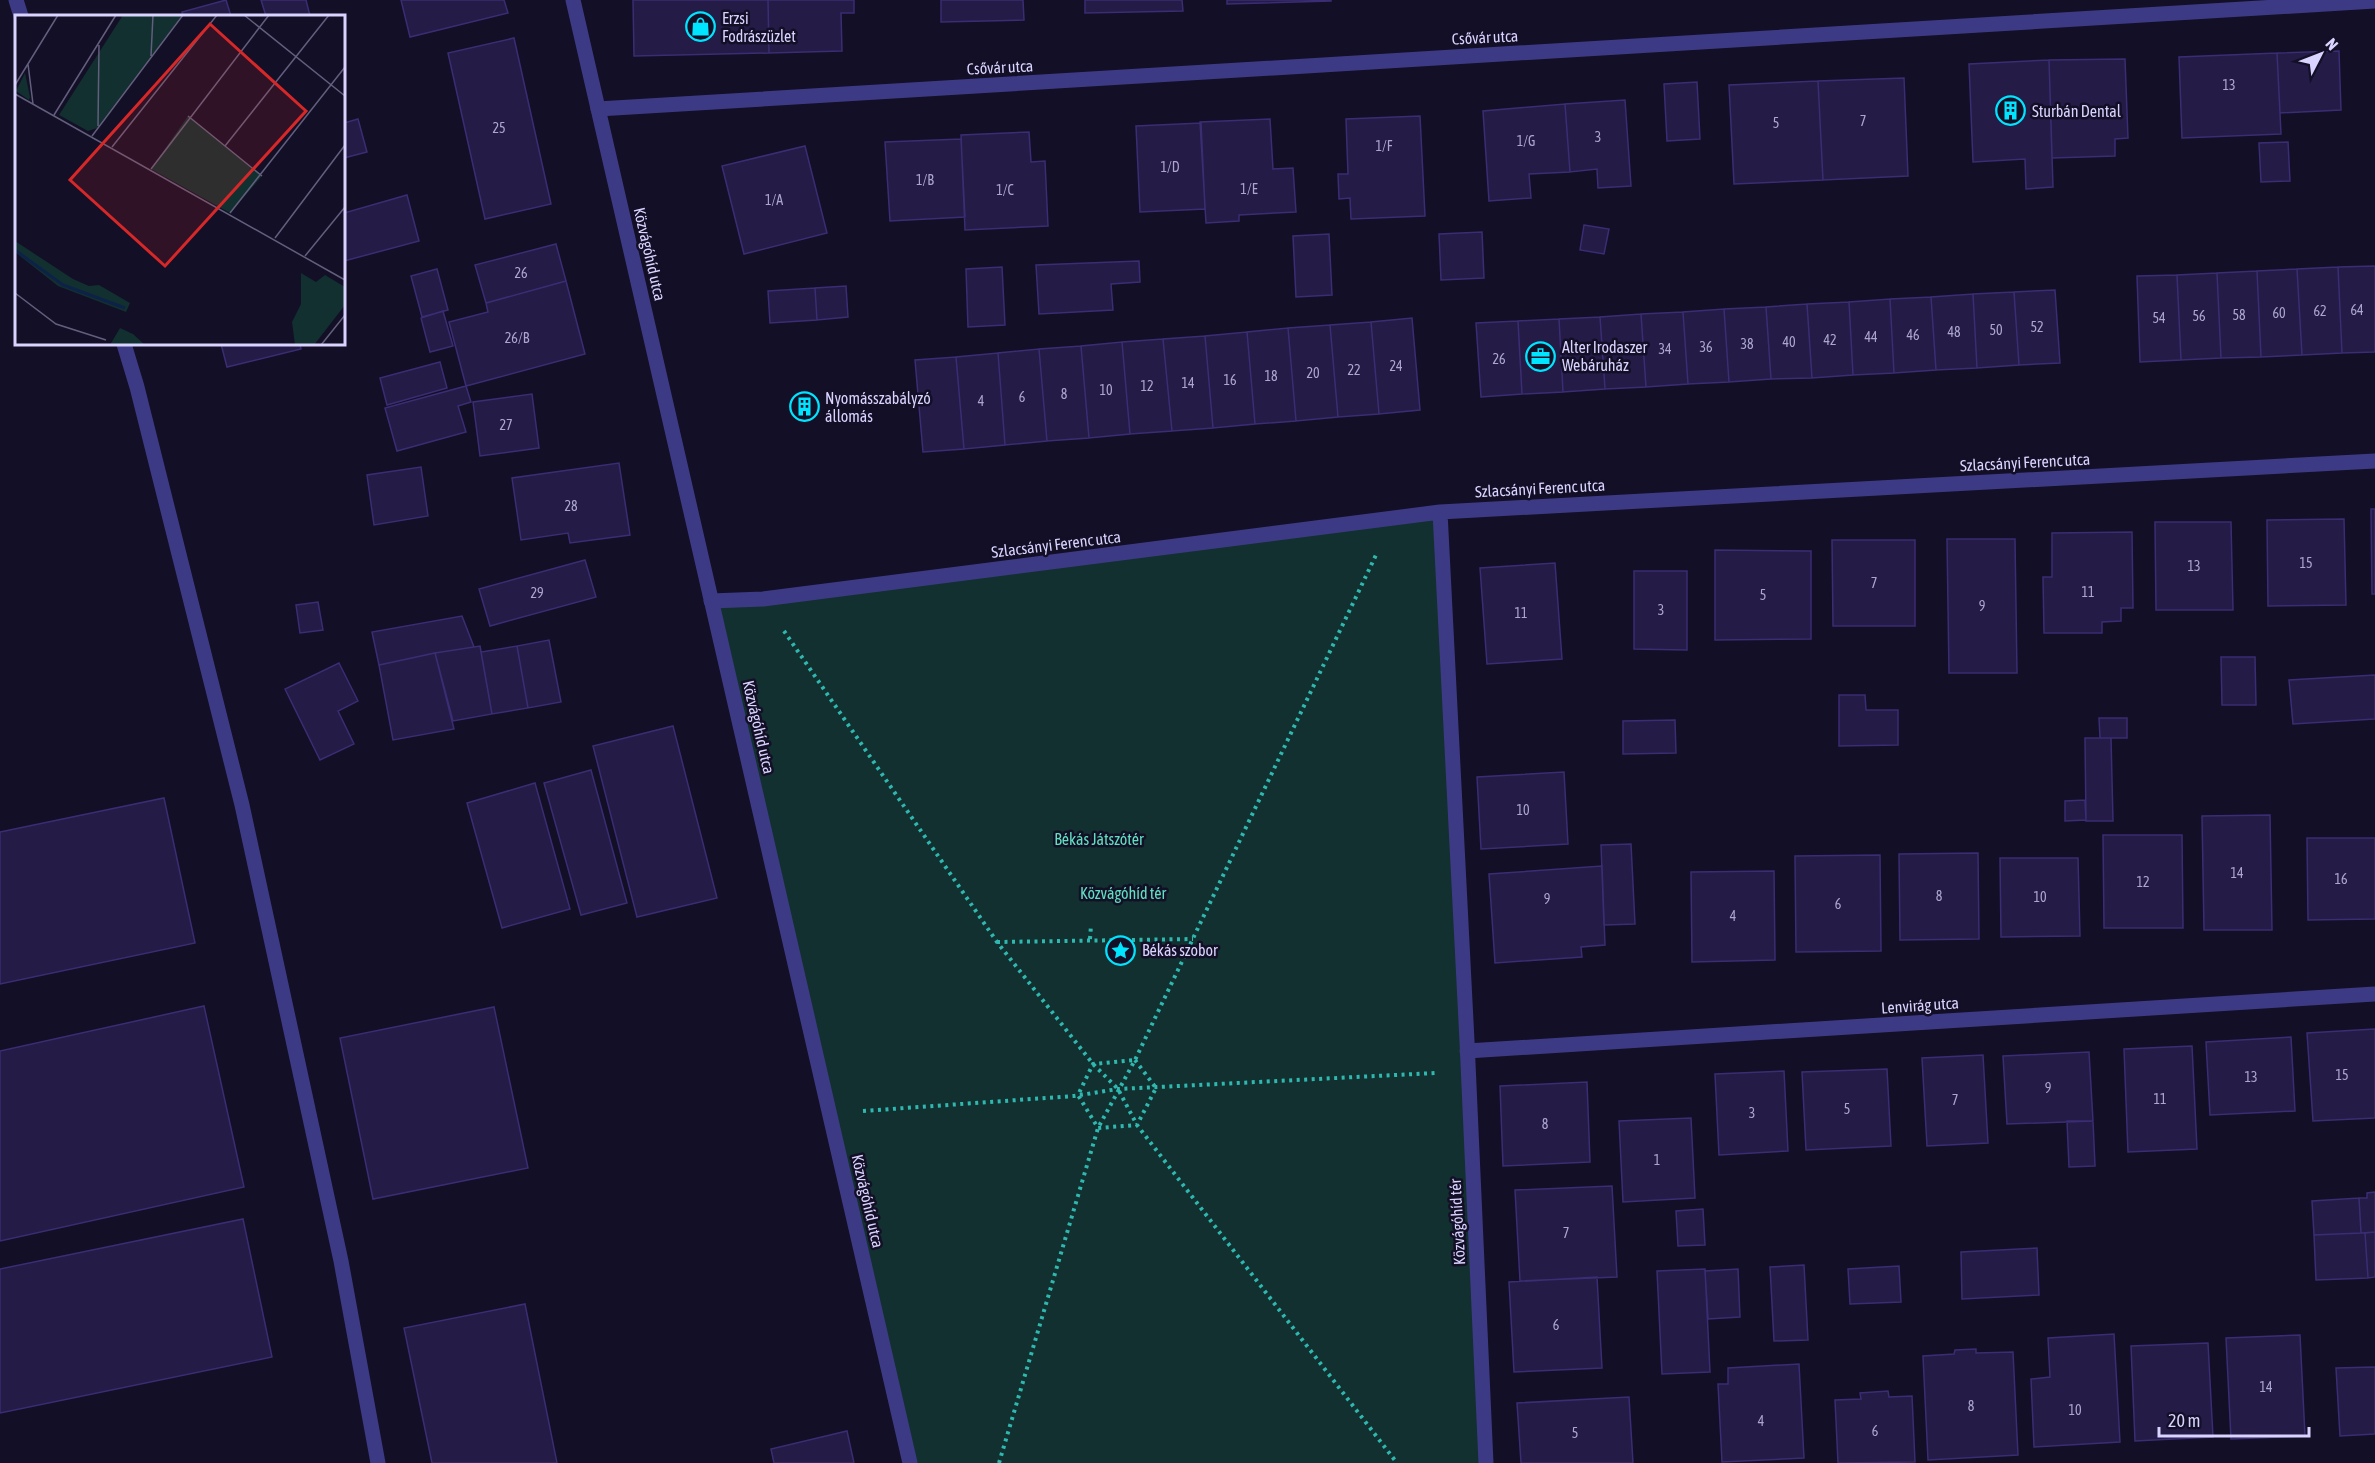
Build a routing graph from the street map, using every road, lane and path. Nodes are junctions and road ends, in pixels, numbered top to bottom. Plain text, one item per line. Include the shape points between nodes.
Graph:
1 (16, 0) edge
2 (573, 0) edge
3 (2375, 1) edge
4 (21, 15) edge
5 (598, 109) junction
6 (124, 345) edge
7 (2375, 460) edge
8 (1440, 512) junction
9 (1393, 519) junction
10 (763, 599) junction
11 (711, 601) junction
12 (1091, 925) dead end
13 (1090, 939) junction
14 (1193, 939) junction
15 (997, 942) junction
16 (2375, 994) edge
17 (1467, 1051) junction
18 (1135, 1060) junction
19 (1093, 1064) junction
20 (1469, 1071) junction
21 (1156, 1088) junction
22 (1118, 1089) junction
23 (1078, 1095) junction
24 (830, 1114) junction
25 (1137, 1125) junction
26 (1098, 1128) junction
27 (378, 1463) edge
28 (910, 1463) edge
29 (999, 1463) edge
30 (1397, 1463) edge
31 (1486, 1463) edge

1 - 4 street
2 - 5 street, Közvágóhíd utca
3 - 5 street, Csővár utca
5 - 11 street, Közvágóhíd utca
6 - 27 street via 242,805 341,1261
7 - 8 street, Szlacsányi Ferenc utca
8 - 9 street, Szlacsányi Ferenc utca
8 - 17 street, Közvágóhíd tér
9 - 10 street, Szlacsányi Ferenc utca
9 - 14 path
10 - 11 street, Szlacsányi Ferenc utca
10 - 15 path
11 - 24 street, Közvágóhíd utca
12 - 13 path
13 - 14 path
13 - 15 path
14 - 18 path
15 - 19 path
16 - 17 street, Lenvirág utca
17 - 20 street, Közvágóhíd tér
18 - 19 path
18 - 21 path
18 - 22 path
19 - 22 path
19 - 23 path
20 - 21 path
20 - 31 street, Közvágóhíd tér
21 - 22 path
21 - 25 path
22 - 23 path
22 - 25 path
22 - 26 path
23 - 24 path
23 - 26 path
24 - 28 street, Közvágóhíd utca
25 - 26 path
25 - 30 path
26 - 29 path

